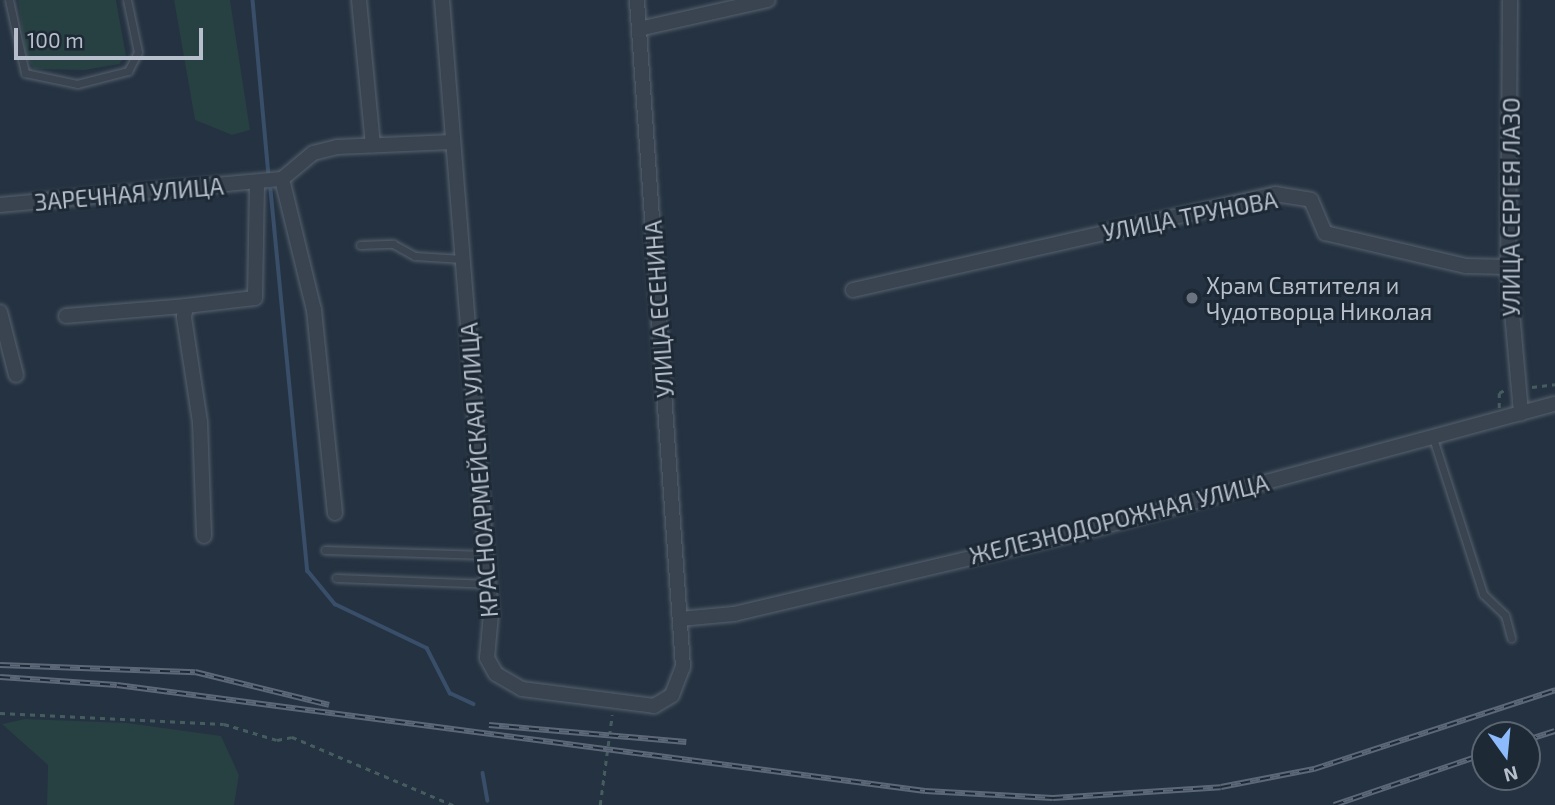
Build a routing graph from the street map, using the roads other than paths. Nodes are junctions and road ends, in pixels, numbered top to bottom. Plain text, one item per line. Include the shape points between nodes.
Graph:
1 (9, 0) edge
2 (127, 0) edge
3 (359, 0) edge
4 (442, 0) edge
5 (637, 0) edge
6 (768, 0) edge
7 (1510, 0) edge
8 (639, 29) junction
9 (452, 142) junction
10 (373, 145) junction
11 (282, 179) junction
12 (257, 183) junction
13 (0, 205) edge
14 (360, 245) dead end
15 (463, 259) junction
16 (1508, 267) junction
17 (853, 290) dead end
18 (186, 306) junction
19 (0, 312) edge
20 (66, 316) dead end
21 (16, 375) dead end
22 (1555, 404) edge
23 (1521, 413) junction
24 (1433, 437) junction
25 (335, 513) dead end
26 (204, 536) dead end
27 (325, 550) dead end
28 (486, 555) junction
29 (337, 578) dead end
30 (489, 584) junction
31 (680, 619) junction
32 (1511, 638) dead end

1 - 2 lane via 25,73 77,84 128,71 138,52
3 - 10 street
4 - 9 street, КРАСНОАРМЕЙСКАЯ УЛИЦА
5 - 8 street, УЛИЦА ЕСЕНИНА
6 - 8 street
7 - 16 street, УЛИЦА СЕРГЕЯ ЛАЗО
8 - 31 street, УЛИЦА ЕСЕНИНА
9 - 10 street
9 - 15 street, КРАСНОАРМЕЙСКАЯ УЛИЦА
10 - 11 street via 313,153
11 - 12 street, ЗАРЕЧНАЯ УЛИЦА
11 - 25 street via 314,310
12 - 13 street, ЗАРЕЧНАЯ УЛИЦА
12 - 18 street, ЗАРЕЧНАЯ УЛИЦА via 256,298
14 - 15 lane via 393,244 415,256
15 - 28 street, КРАСНОАРМЕЙСКАЯ УЛИЦА
16 - 17 street, УЛИЦА ТРУНОВА via 1466,266 1325,233 1311,200 1275,194
16 - 23 street, УЛИЦА СЕРГЕЯ ЛАЗО
18 - 20 street
18 - 26 street via 200,422
19 - 21 street
22 - 23 street, ЖЕЛЕЗНОДОРОЖНАЯ УЛИЦА
23 - 24 street, ЖЕЛЕЗНОДОРОЖНАЯ УЛИЦА
24 - 31 street, ЖЕЛЕЗНОДОРОЖНАЯ УЛИЦА via 1101,527 734,614
24 - 32 lane via 1483,594 1505,615
27 - 28 lane
28 - 30 street, КРАСНОАРМЕЙСКАЯ УЛИЦА
29 - 30 lane
30 - 31 street, КРАСНОАРМЕЙСКАЯ УЛИЦА via 487,658 496,674 522,689 654,706 673,695 683,667

